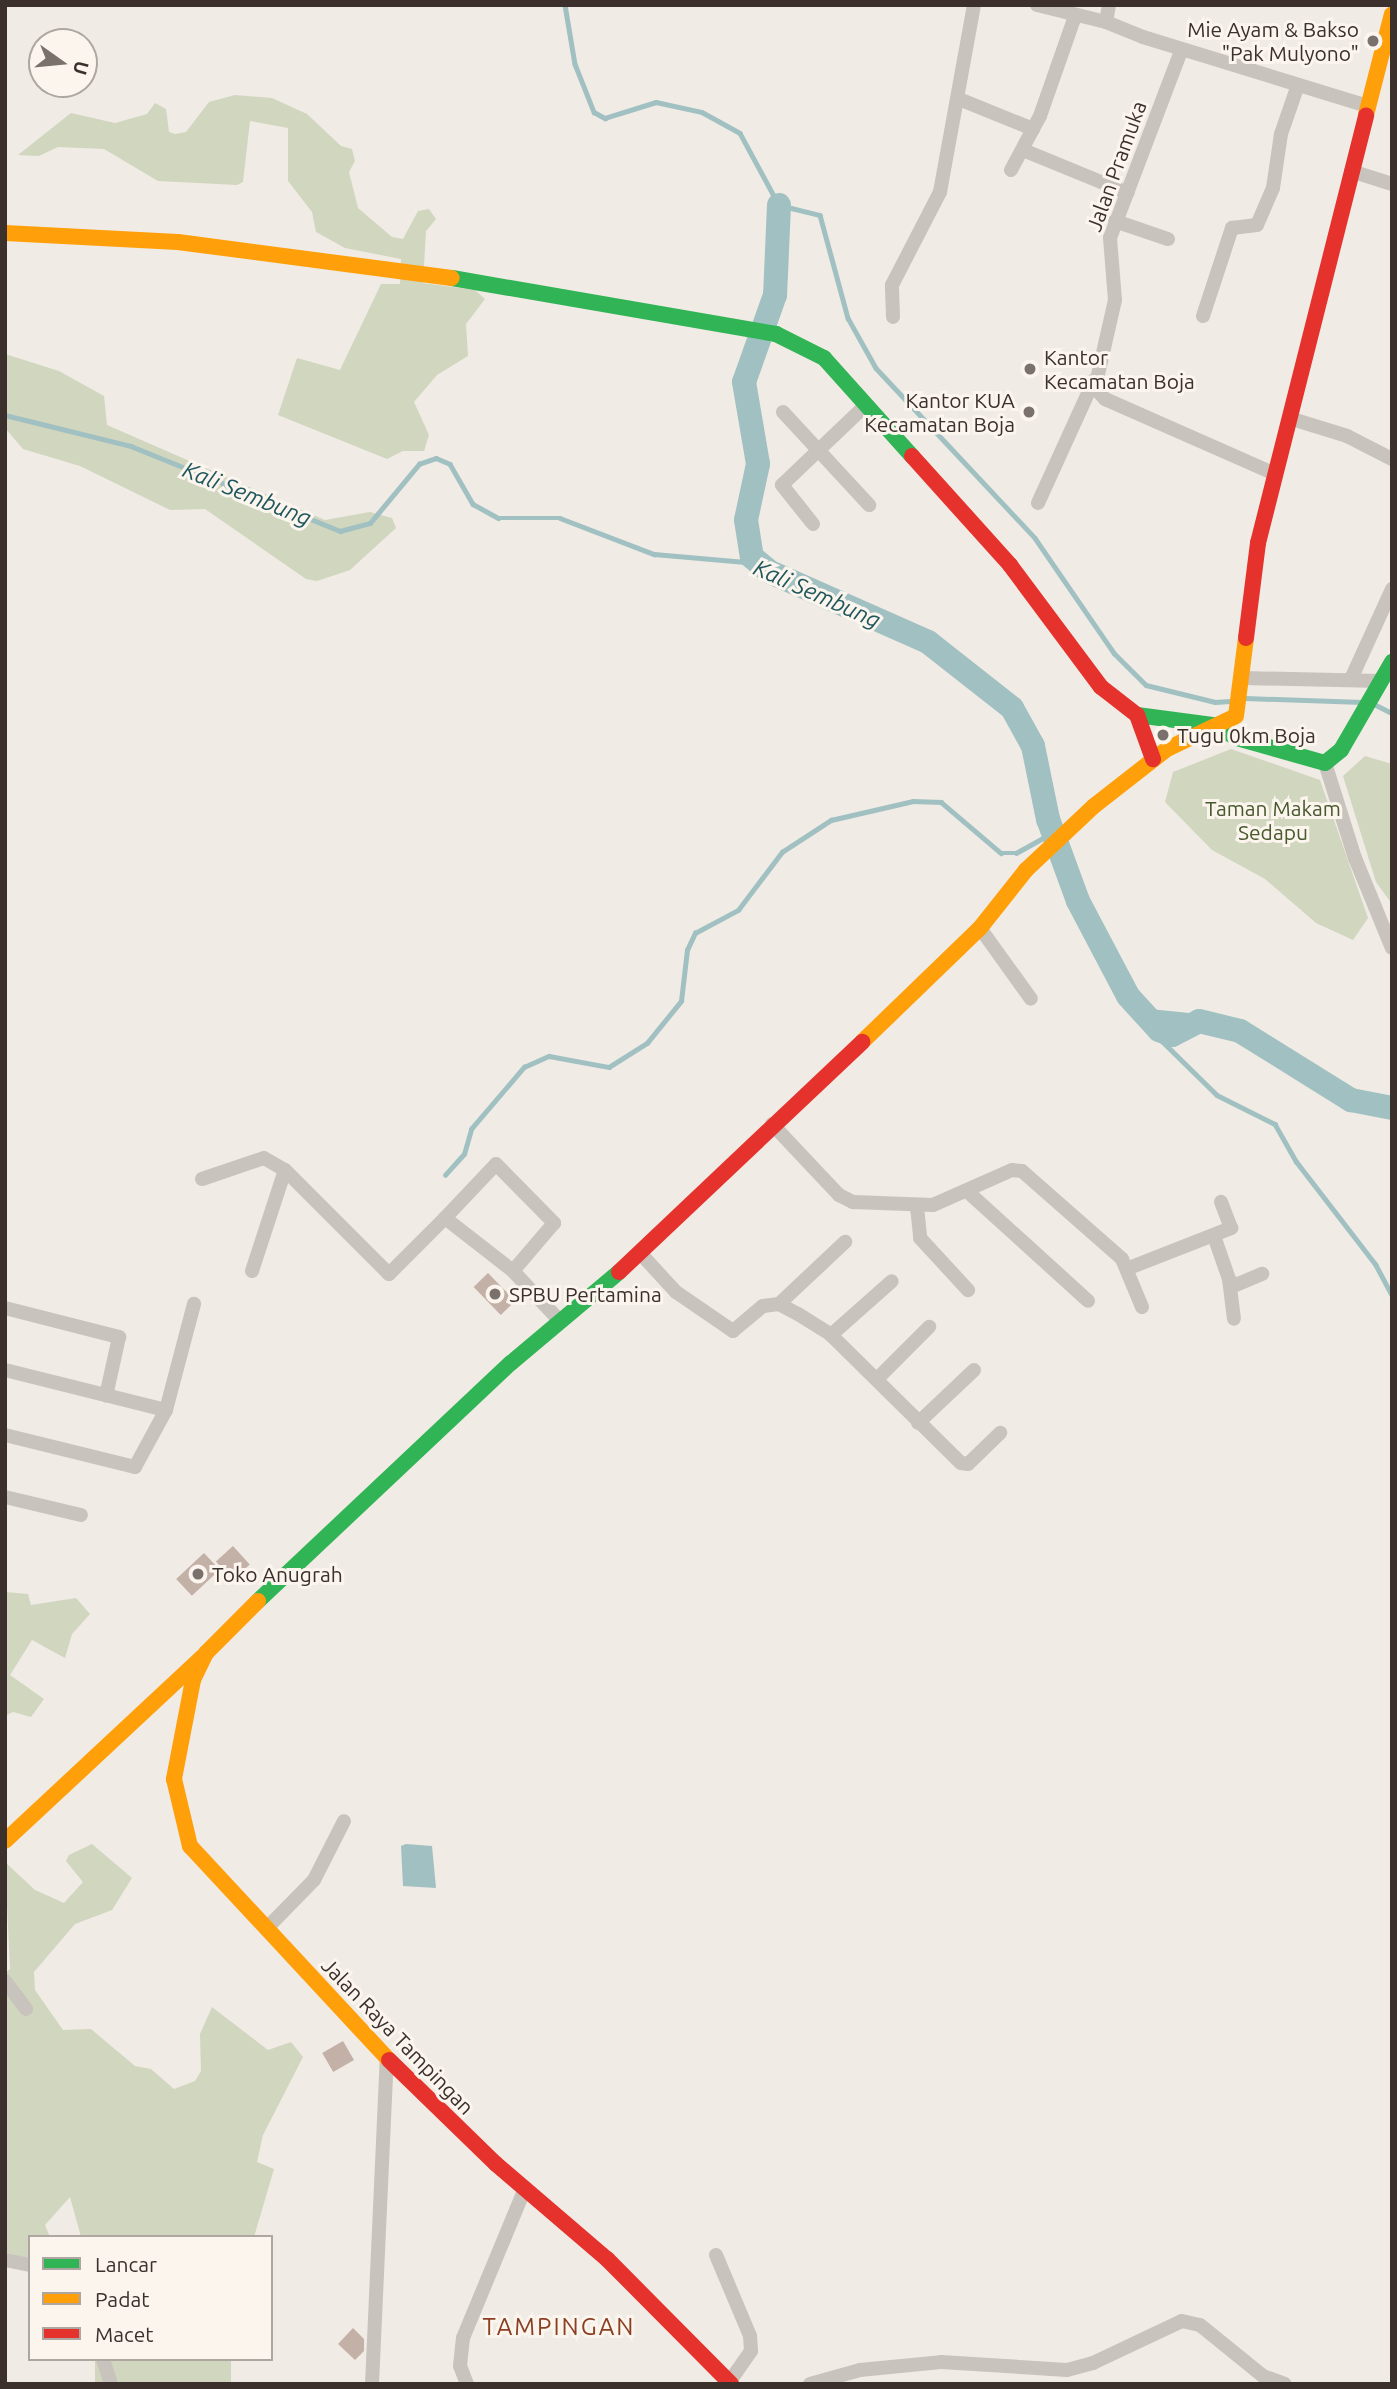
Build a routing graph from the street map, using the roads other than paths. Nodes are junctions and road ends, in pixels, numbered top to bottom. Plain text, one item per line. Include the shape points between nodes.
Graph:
1 (974, 5) edge
2 (1037, 5) edge
3 (1109, 5) edge
4 (1392, 14) edge
5 (1075, 16) junction
6 (1106, 22) junction
7 (1181, 51) junction
8 (1298, 85) junction
9 (959, 99) junction
10 (1367, 106) junction
11 (1033, 129) junction
12 (1023, 150) junction
13 (1011, 170) dead end
14 (1351, 171) junction
15 (1392, 184) edge
16 (1128, 193) junction
17 (1115, 221) junction
18 (5, 233) edge
19 (1168, 239) dead end
20 (1203, 316) dead end
21 (893, 317) dead end
22 (1094, 380) junction
23 (865, 406) junction
24 (783, 412) dead end
25 (1289, 418) junction
26 (817, 447) junction
27 (1392, 459) edge
28 (1275, 474) junction
29 (1038, 503) dead end
30 (869, 505) dead end
31 (813, 524) dead end
32 (1392, 589) edge
33 (1392, 662) edge
34 (1243, 679) junction
35 (1351, 679) junction
36 (1378, 685) junction
37 (1137, 715) junction
38 (1212, 725) junction
39 (1153, 758) junction
40 (1325, 763) junction
41 (980, 928) junction
42 (1392, 948) edge
43 (1031, 999) dead end
44 (772, 1124) junction
45 (285, 1170) junction
46 (202, 1179) dead end
47 (968, 1192) junction
48 (1221, 1202) dead end
49 (917, 1208) junction
50 (445, 1218) junction
51 (1214, 1236) junction
52 (845, 1242) dead end
53 (641, 1254) junction
54 (1129, 1268) junction
55 (513, 1270) junction
56 (252, 1271) dead end
57 (1262, 1274) dead end
58 (892, 1281) dead end
59 (1231, 1287) junction
60 (968, 1290) dead end
61 (1088, 1301) dead end
62 (194, 1304) dead end
63 (779, 1304) junction
64 (1143, 1307) dead end
65 (5, 1308) edge
66 (1234, 1319) dead end
67 (559, 1320) junction
68 (929, 1327) dead end
69 (831, 1335) junction
70 (5, 1370) edge
71 (974, 1370) dead end
72 (877, 1379) junction
73 (106, 1396) junction
74 (166, 1410) junction
75 (918, 1423) junction
76 (1000, 1433) dead end
77 (5, 1435) edge
78 (5, 1497) edge
79 (81, 1515) dead end
80 (206, 1653) junction
81 (344, 1821) dead end
82 (8, 1833) edge
83 (266, 1929) junction
84 (5, 1980) edge
85 (26, 2009) dead end
86 (387, 2058) junction
87 (525, 2188) junction
88 (716, 2255) dead end
89 (5, 2260) edge
90 (28, 2265) edge
91 (104, 2361) edge
92 (730, 2383) edge
93 (111, 2384) edge
94 (372, 2384) edge
95 (467, 2384) edge
96 (810, 2384) edge
97 (1285, 2384) edge

1 - 9 street
2 - 5 street
3 - 6 street
4 - 10 main road
5 - 6 street
5 - 11 street
6 - 7 street
7 - 8 street
7 - 16 street, Jalan Pramuka
8 - 10 street
8 - 20 street via 1281,134 1273,188 1257,225 1232,228
9 - 11 street
9 - 21 street via 940,192 890,292
10 - 14 main road
11 - 12 street
12 - 13 street
12 - 16 street
14 - 15 street
14 - 25 main road
16 - 17 street, Jalan Pramuka
17 - 19 street
17 - 22 street, Jalan Pramuka via 1109,259 1115,300
18 - 23 main road via 178,242 288,256 524,287 776,334 824,358
22 - 28 street via 1105,399
22 - 29 street, Jalan Pramuka
23 - 26 street
23 - 37 main road via 1010,565 1101,687
24 - 26 street
25 - 27 street via 1347,436
25 - 28 main road
26 - 30 street
26 - 31 street via 782,485
28 - 34 main road via 1250,591
32 - 35 street
33 - 36 main road
34 - 35 street
34 - 38 main road via 1236,716
35 - 36 street
36 - 40 main road via 1341,750
37 - 38 main road
37 - 39 main road
38 - 39 main road
38 - 40 main road via 1237,738
39 - 41 main road
40 - 42 street via 1355,858
41 - 43 street
41 - 44 main road
44 - 49 street via 839,1195 853,1202
44 - 53 main road
45 - 46 street via 264,1158
45 - 50 street via 389,1274
45 - 56 street
47 - 49 street
47 - 54 street via 1012,1170 1022,1171
47 - 61 street
48 - 51 street via 1231,1227
49 - 60 street via 920,1238
50 - 55 street
50 - 55 street via 496,1164 554,1223
51 - 54 street
51 - 59 street
52 - 63 street
53 - 63 street via 676,1292 733,1331 763,1306
53 - 67 main road
54 - 64 street
55 - 67 street
57 - 59 street
58 - 69 street
59 - 66 street
62 - 74 street
63 - 69 street
65 - 73 street via 119,1337
67 - 80 main road
68 - 72 street
69 - 72 street
70 - 73 street
71 - 75 street
72 - 75 street
73 - 74 street
74 - 77 street via 135,1467
75 - 76 street via 961,1463 968,1464
78 - 79 street
80 - 82 main road
80 - 83 main road, Jalan Raya Tampingan via 179,1730 174,1779 177,1807 191,1846
81 - 83 street via 314,1880
83 - 86 main road, Jalan Raya Tampingan
84 - 85 street
86 - 87 main road, Jalan Raya Tampingan
86 - 94 street
87 - 92 main road, Jalan Raya Tampingan via 607,2259
87 - 95 street via 463,2338 460,2367
88 - 92 street via 750,2336 751,2351
89 - 90 street
91 - 93 street
96 - 97 street via 860,2371 941,2362 1067,2370 1093,2363 1182,2321 1200,2325 1263,2376

